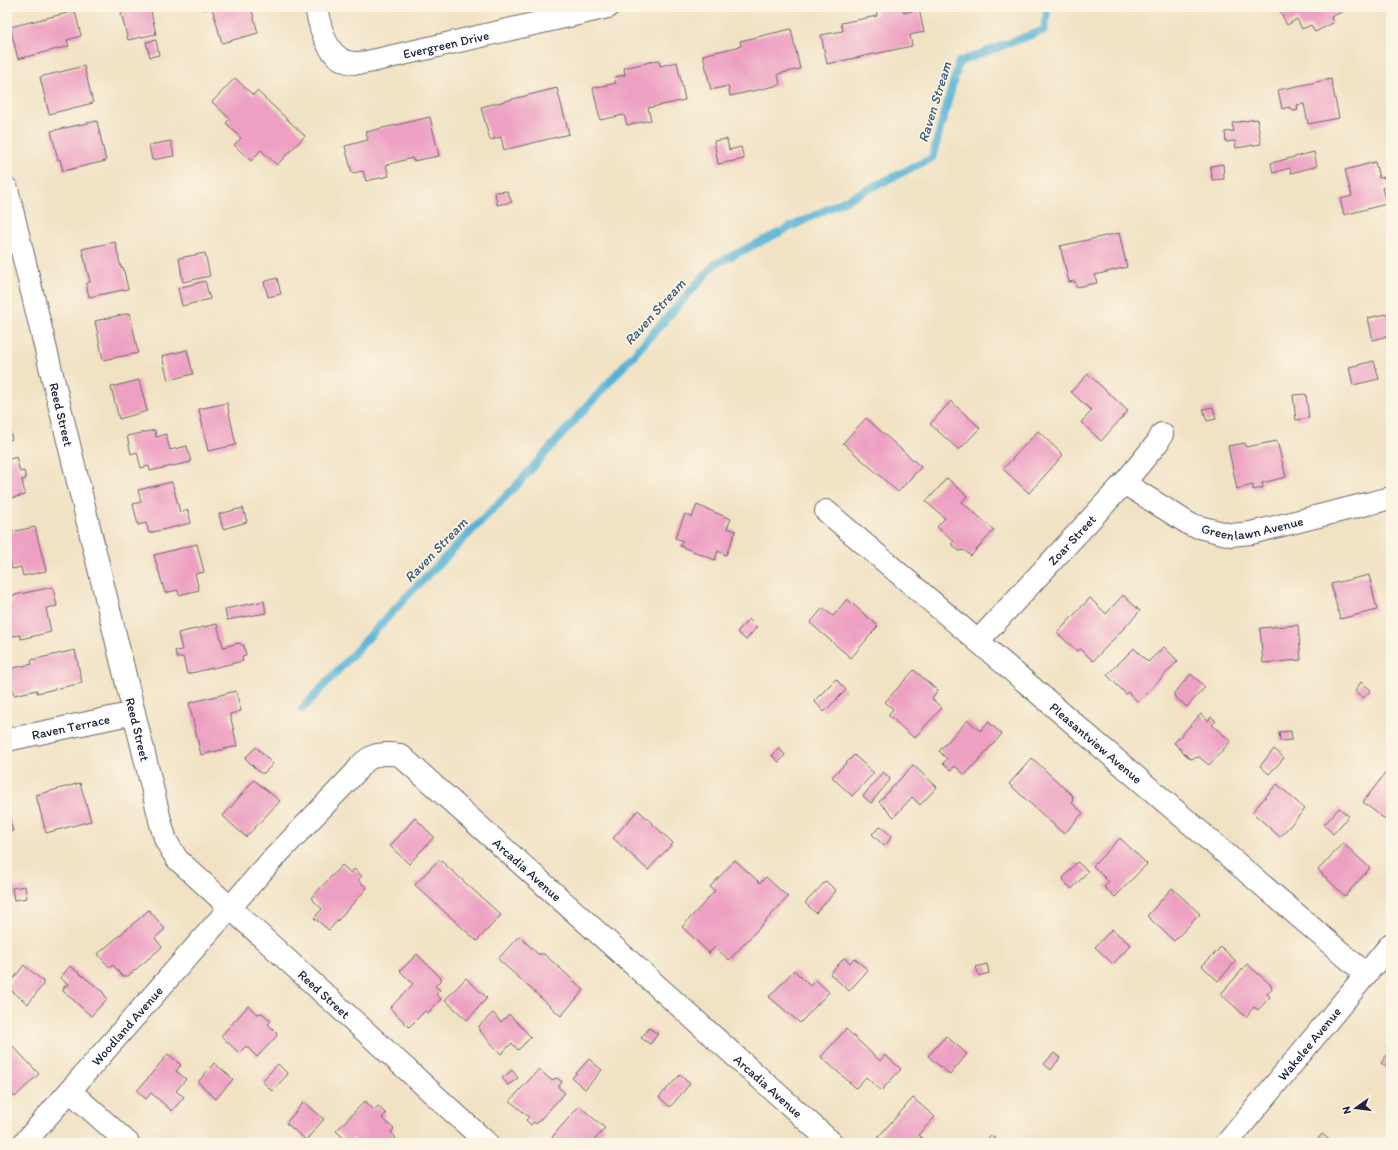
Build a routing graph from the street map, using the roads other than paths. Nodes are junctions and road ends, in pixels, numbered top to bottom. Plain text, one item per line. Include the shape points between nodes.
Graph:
1 (316, 7) edge
2 (608, 7) edge
3 (7, 189) edge
4 (1162, 434) dead end
5 (1124, 483) junction
6 (1391, 498) edge
7 (826, 511) dead end
8 (978, 641) junction
9 (134, 713) junction
10 (7, 740) edge
11 (231, 909) junction
12 (1391, 944) edge
13 (1366, 974) junction
14 (70, 1091) junction
15 (24, 1143) edge
16 (128, 1143) edge
17 (487, 1143) edge
18 (832, 1143) edge
19 (1228, 1143) edge

1 - 2 street, Evergreen Drive via 332,50 345,61 355,63
3 - 9 street, Reed Street
4 - 5 street, Zoar Street
5 - 6 street, Greenlawn Avenue via 1191,525 1231,535
5 - 8 street, Zoar Street
7 - 8 street, Pleasantview Avenue
8 - 13 street, Pleasantview Avenue
9 - 10 street, Raven Terrace
9 - 11 street, Reed Street via 168,847 177,859
11 - 14 street, Woodland Avenue
11 - 17 street, Reed Street
11 - 18 street, Arcadia Avenue via 270,862 355,773 364,760 385,753 400,755
12 - 13 street, Wakelee Avenue
13 - 19 street, Wakelee Avenue
14 - 15 street, Woodland Avenue
14 - 16 street

